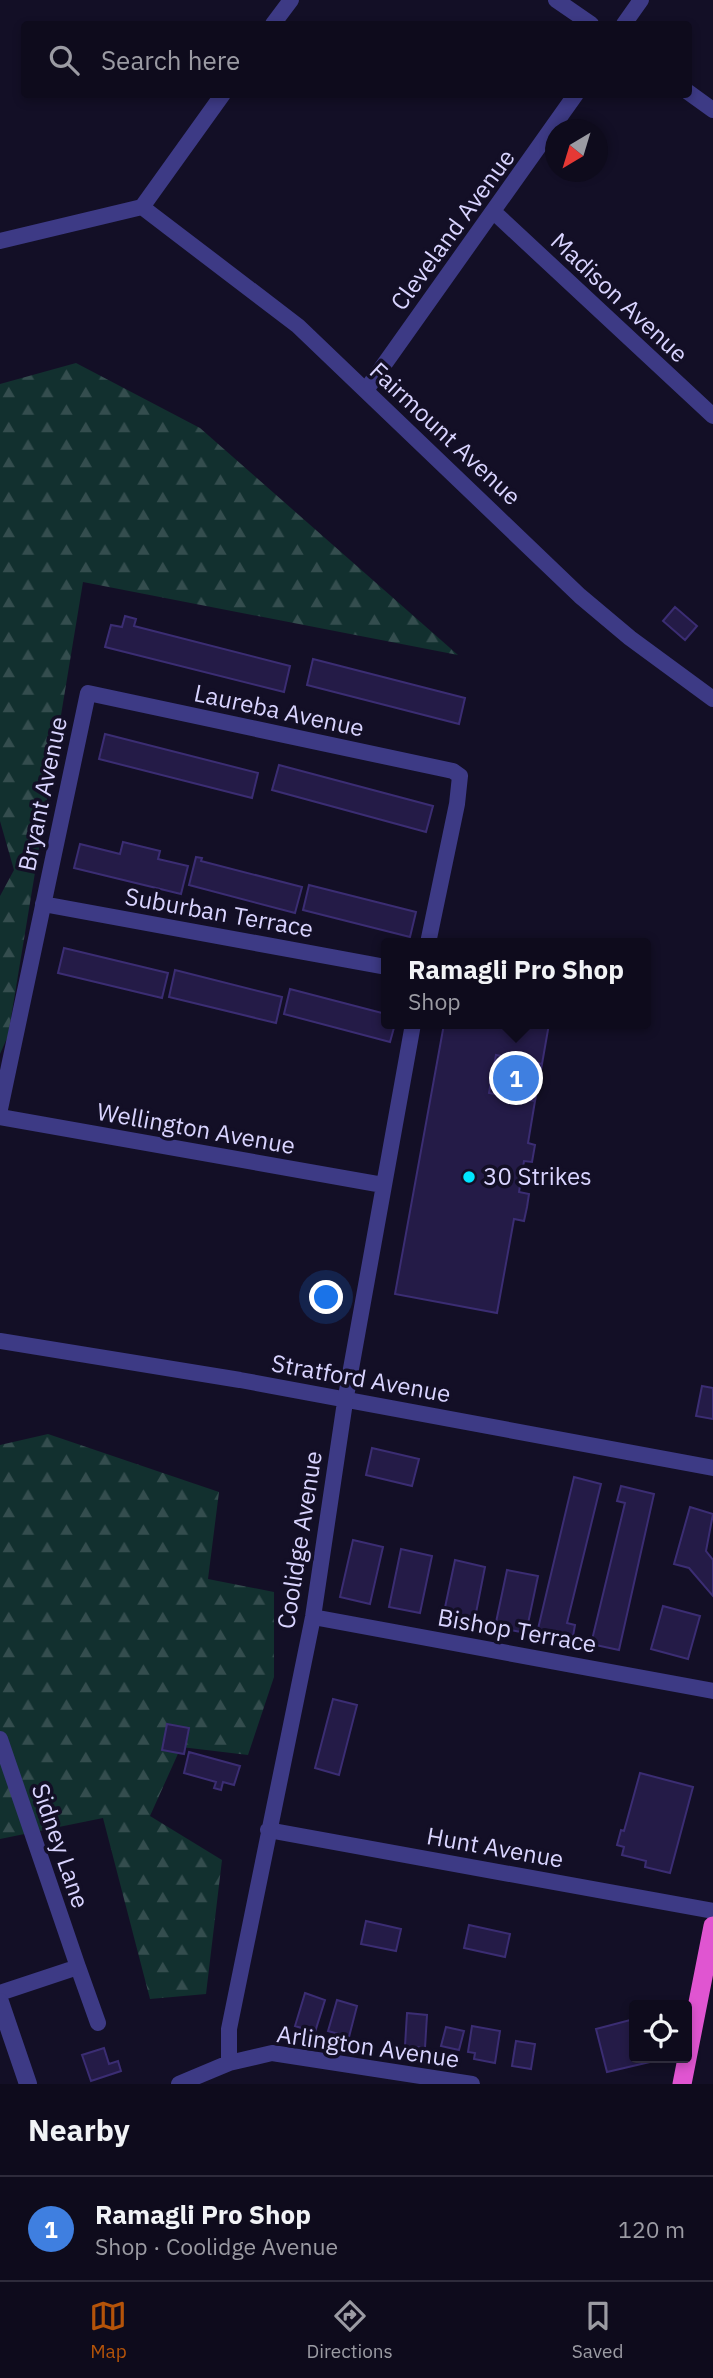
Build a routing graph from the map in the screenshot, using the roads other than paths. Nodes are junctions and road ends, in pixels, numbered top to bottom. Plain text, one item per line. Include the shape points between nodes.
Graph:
1 (291, 0) edge
2 (556, 0) edge
3 (641, 0) edge
4 (275, 21) edge
5 (588, 21) edge
6 (626, 21) edge
7 (692, 95) edge
8 (220, 98) edge
9 (573, 98) edge
10 (713, 110) edge
11 (142, 207) junction
12 (495, 213) junction
13 (0, 241) edge
14 (366, 390) junction
15 (713, 416) edge
16 (88, 693) joint
17 (713, 699) edge
18 (43, 904) junction
19 (429, 938) edge
20 (381, 966) edge
21 (413, 1029) edge
22 (0, 1109) edge
23 (0, 1117) edge
24 (383, 1185) junction
25 (0, 1341) edge
26 (345, 1402) junction
27 (713, 1468) edge
28 (313, 1617) junction
29 (713, 1691) edge
30 (0, 1738) edge
31 (268, 1830) junction
32 (713, 1912) edge
33 (713, 1926) edge
34 (78, 1967) junction
35 (0, 1993) edge
36 (0, 2003) edge
37 (98, 2023) dead end
38 (229, 2063) junction
39 (28, 2084) edge
40 (179, 2084) edge
41 (472, 2084) edge
42 (682, 2084) edge

1 - 4 street
2 - 5 street
3 - 6 street
7 - 10 street
8 - 11 street
9 - 12 street, Cleveland Avenue
11 - 13 street
11 - 14 street, Fairmount Avenue via 298,326
12 - 14 street, Cleveland Avenue
12 - 15 street, Madison Avenue
14 - 17 street, Fairmount Avenue via 580,596
16 - 18 street, Bryant Avenue
16 - 19 street, Laureba Avenue via 460,776
18 - 20 street, Suburban Terrace
18 - 22 street, Bryant Avenue
21 - 24 street, Coolidge Avenue
23 - 24 street, Wellington Avenue
24 - 26 street, Coolidge Avenue
25 - 26 street, Stratford Avenue
26 - 27 street, Stratford Avenue
26 - 28 street, Coolidge Avenue
28 - 29 street, Bishop Terrace
28 - 31 street, Coolidge Avenue
30 - 34 street, Sidney Lane
31 - 32 street, Hunt Avenue
31 - 38 street, Coolidge Avenue via 229,2029
33 - 42 highway
34 - 35 street
34 - 37 street, Sidney Lane
36 - 39 street
38 - 40 street, Arlington Avenue
38 - 41 street, Arlington Avenue via 272,2053

